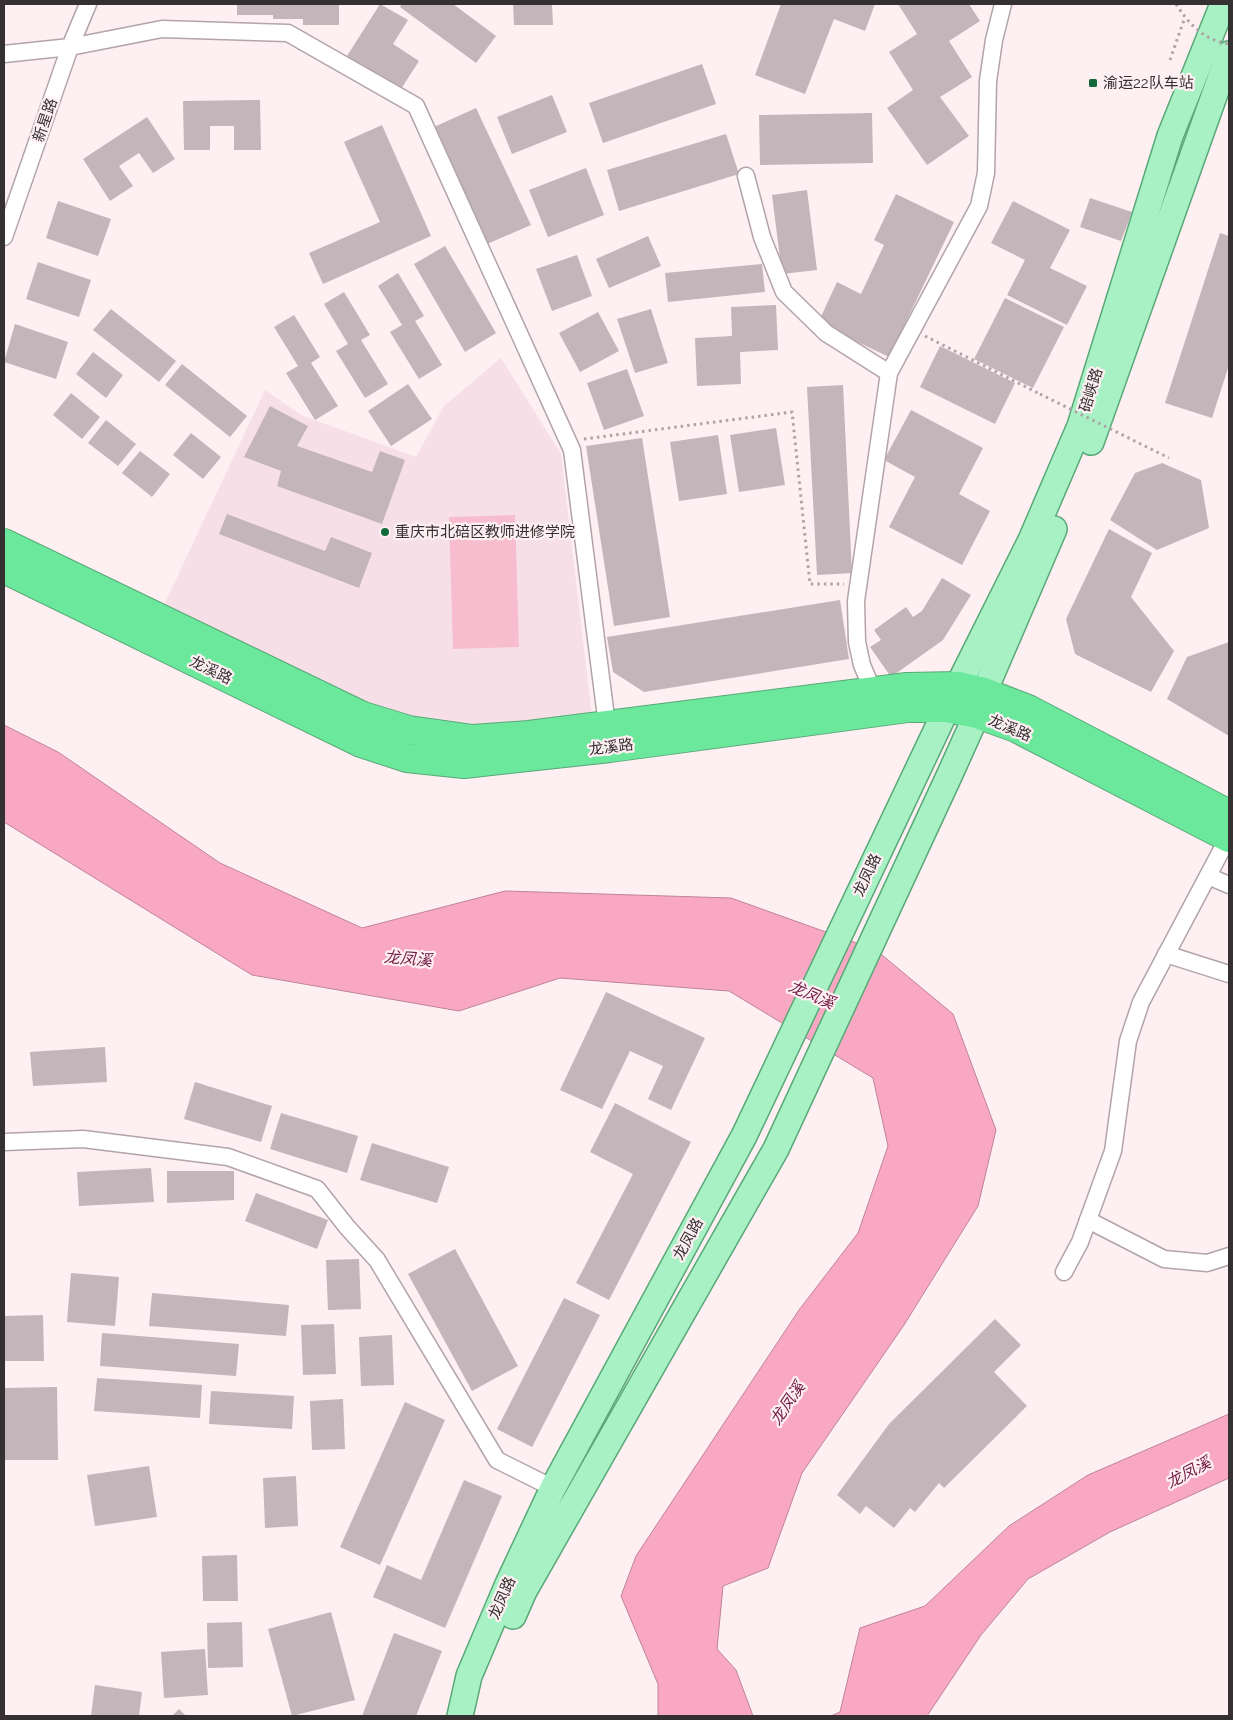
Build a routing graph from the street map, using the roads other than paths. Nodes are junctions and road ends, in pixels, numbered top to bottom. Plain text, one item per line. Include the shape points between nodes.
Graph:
1 (88, 4) edge
2 (1003, 4) edge
3 (1223, 4) edge
4 (70, 48) junction
5 (4, 54) edge
6 (1229, 54) edge
7 (746, 176) dead end
8 (4, 237) edge
9 (889, 373) junction
10 (4, 544) edge
11 (4, 569) edge
12 (873, 691) junction
13 (966, 700) junction
14 (608, 725) junction
15 (921, 761) joint
16 (950, 774) joint
17 (1229, 831) edge
18 (1208, 876) junction
19 (1229, 885) edge
20 (1166, 954) junction
21 (1229, 974) edge
22 (4, 1142) edge
23 (1088, 1220) junction
24 (1229, 1256) edge
25 (1064, 1272) dead end
26 (553, 1488) junction
27 (460, 1716) edge
28 (477, 1716) edge

1 - 4 street, 新星路
2 - 9 street via 988,81 986,173 979,206
3 - 13 main road, 碚峡路 via 1170,136 1080,426
4 - 5 street
4 - 8 street, 新星路
4 - 14 street via 162,30 288,33 416,106 572,450
6 - 13 main road, 碚峡路 via 1095,433
7 - 9 street via 762,237 784,292 826,333
9 - 12 street via 856,601 857,642
10 - 14 highway, 龙溪路 via 372,719 409,730 473,739
11 - 13 highway, 龙溪路 via 361,743 407,758 464,764 610,748
12 - 13 highway, 龙溪路 via 907,687
12 - 14 highway, 龙溪路
13 - 15 main road, 碚峡路
13 - 16 main road, 碚峡路
13 - 17 highway, 龙溪路 via 1028,709
15 - 26 main road, 龙凤路 via 744,1136
16 - 28 main road, 龙凤路 via 776,1149 524,1591 485,1681
17 - 18 street
18 - 19 street
18 - 20 street
20 - 21 street
20 - 23 street via 1141,1002 1128,1041 1113,1151
22 - 26 street via 83,1139 228,1158 317,1189 377,1260 497,1460
23 - 24 street via 1164,1259 1207,1263
23 - 25 street
26 - 27 main road, 龙凤路 via 469,1676

